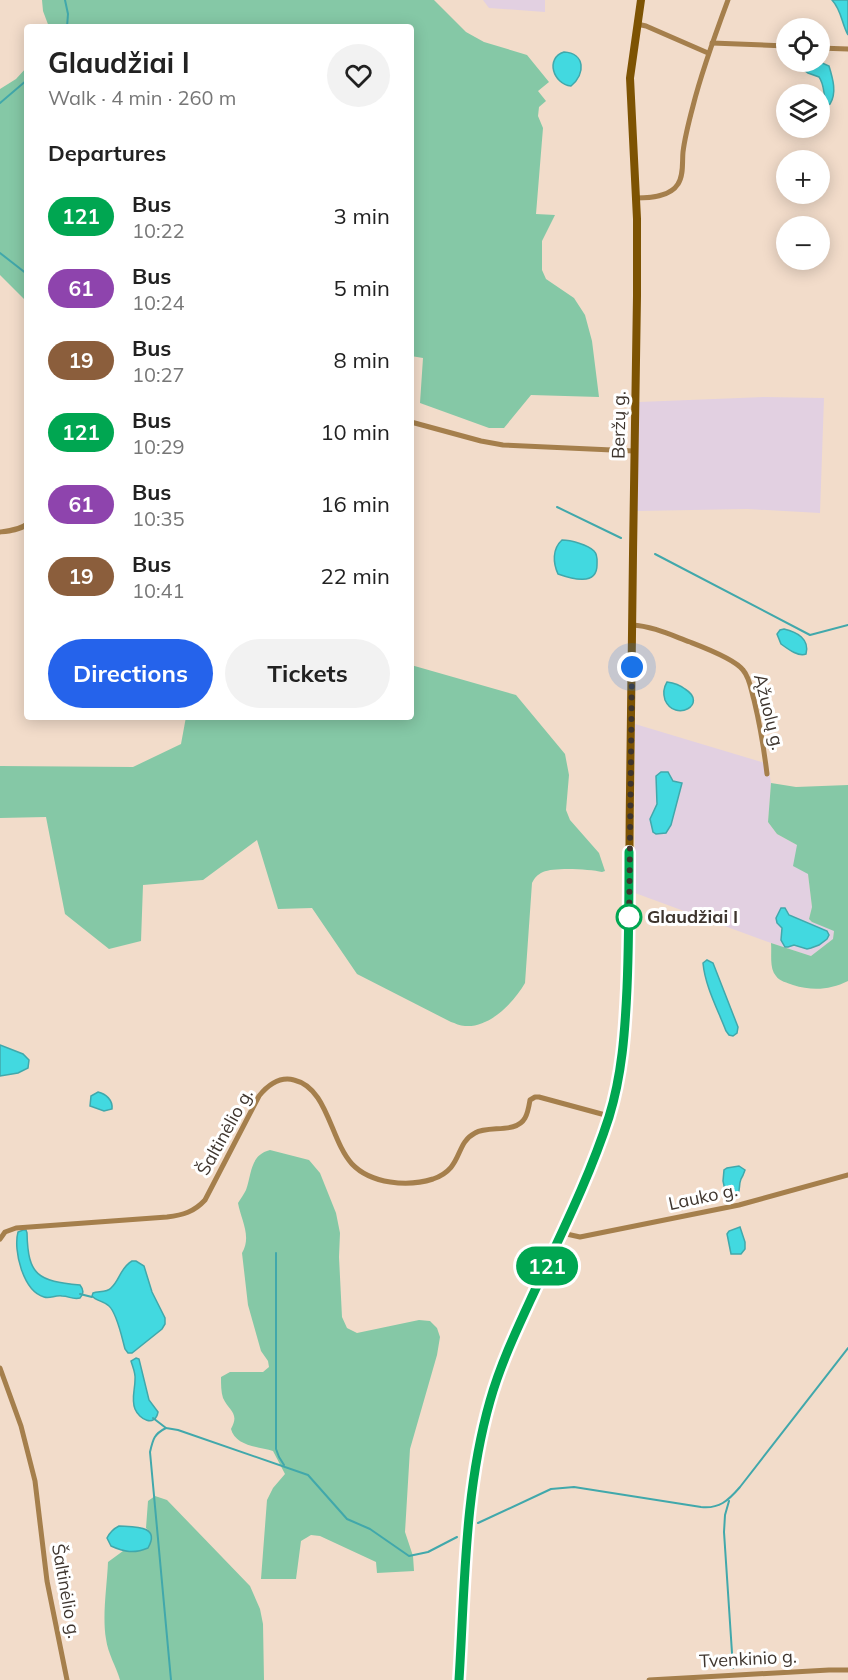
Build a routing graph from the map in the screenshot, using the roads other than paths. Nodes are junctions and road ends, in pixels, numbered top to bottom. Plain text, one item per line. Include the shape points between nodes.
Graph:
1 (641, 0) edge
2 (728, 0) edge
3 (637, 24) junction
4 (712, 43) junction
5 (776, 46) edge
6 (830, 48) edge
7 (848, 49) edge
8 (708, 53) junction
9 (636, 198) junction
10 (414, 423) edge
11 (634, 451) junction
12 (24, 526) edge
13 (0, 532) edge
14 (632, 625) junction
15 (767, 774) dead end
16 (609, 1116) junction
17 (848, 1175) edge
18 (562, 1233) junction
19 (0, 1239) edge
20 (0, 1368) edge
21 (848, 1670) edge
22 (67, 1680) edge
23 (459, 1680) edge
24 (649, 1680) edge

1 - 3 main road, Beržų g.
2 - 4 street
3 - 8 street
3 - 9 main road, Beržų g. via 630,100
4 - 5 street
4 - 8 street
6 - 7 street
8 - 9 street via 688,125 680,181 664,194
9 - 11 main road, Beržų g.
10 - 11 street via 503,445
11 - 14 main road, Beržų g.
12 - 13 street
14 - 15 street, Ąžuolų g. via 661,631 708,649 743,669 750,682
14 - 16 main road, Beržų g. via 624,1038
16 - 18 main road, Beržų g.
16 - 19 street, Šaltinėlio g. via 535,1097 521,1123 468,1137 453,1166 440,1176 421,1181 388,1181 369,1176 352,1165 309,1087 282,1079 259,1096 205,1200 191,1212 16,1228
17 - 18 street, Lauko g. via 697,1215 580,1237
18 - 23 main road, Beržų g. via 503,1363 482,1431 469,1513
20 - 22 street, Šaltinėlio g. via 29,1453 47,1581
21 - 24 street, Tvenkinio g.

